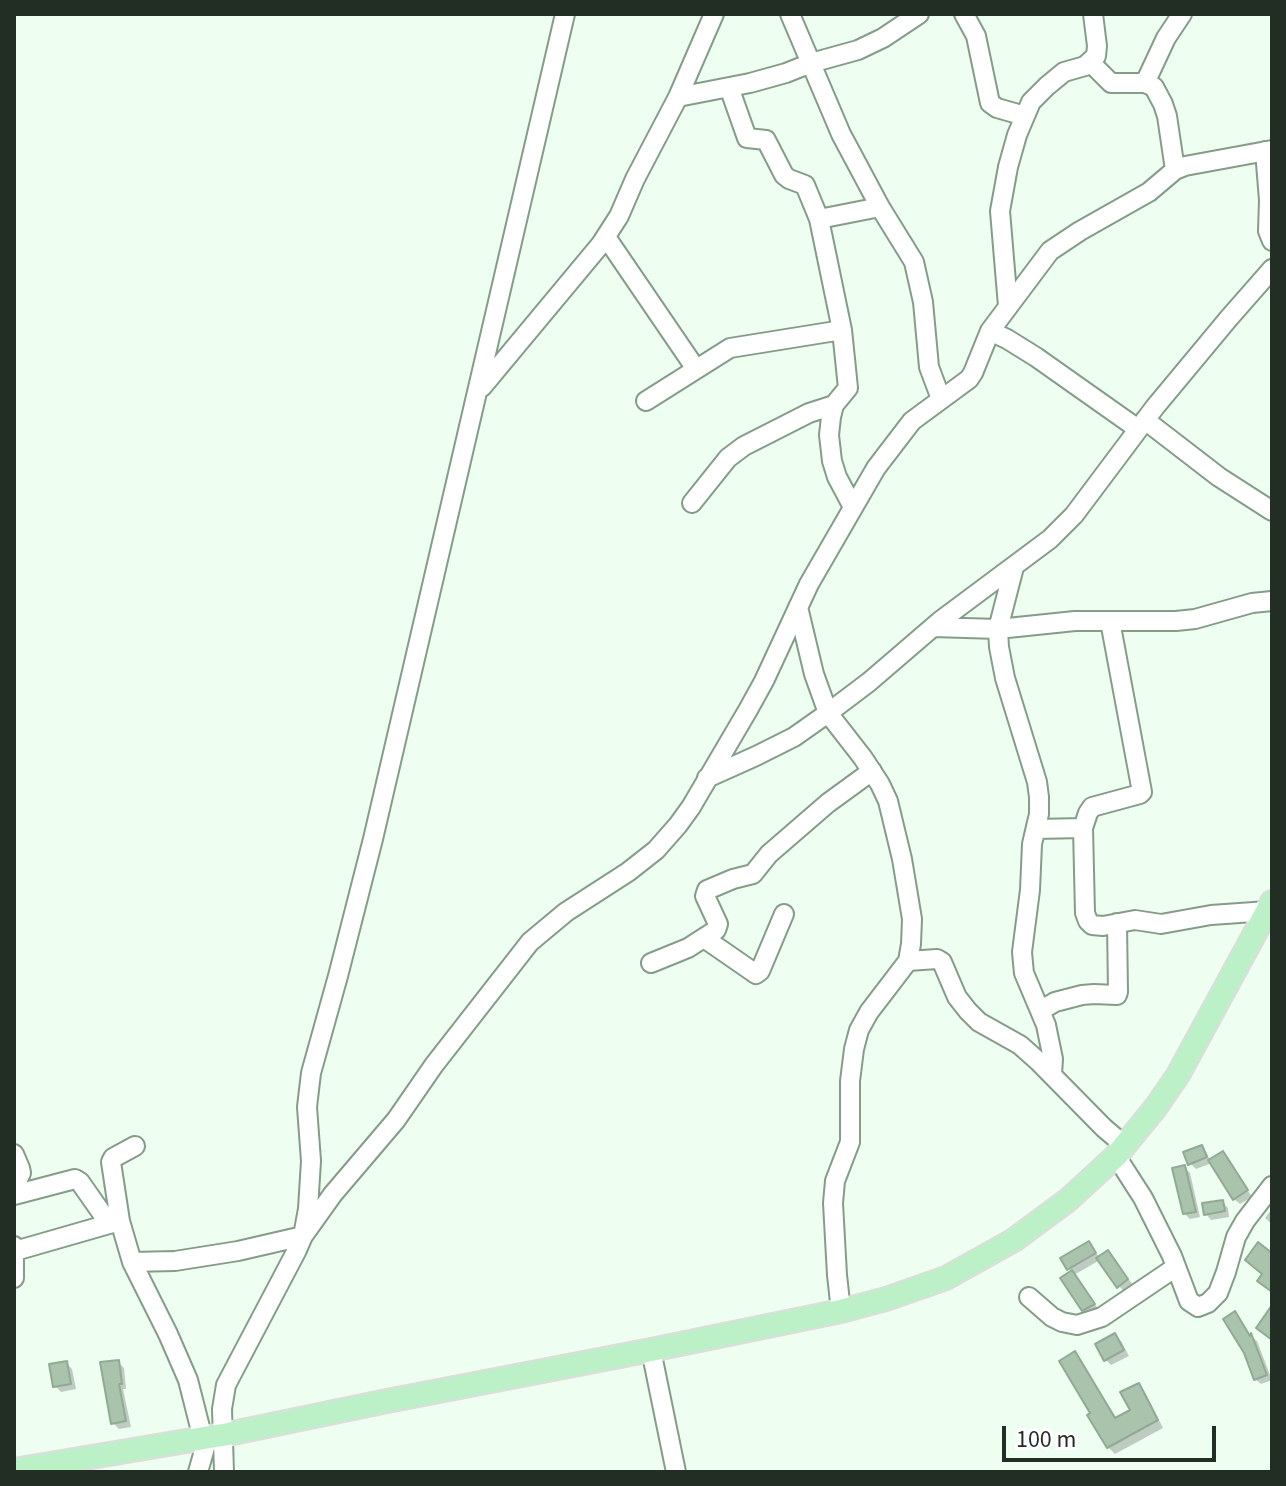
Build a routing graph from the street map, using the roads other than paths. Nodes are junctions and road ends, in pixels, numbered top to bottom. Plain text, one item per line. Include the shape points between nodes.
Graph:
1 (565, 14) edge
2 (714, 14) edge
3 (790, 14) edge
4 (919, 14) edge
5 (964, 14) edge
6 (1093, 14) edge
7 (1182, 14) edge
8 (811, 63) junction
9 (1091, 63) junction
10 (1145, 83) junction
11 (729, 87) junction
12 (678, 97) junction
13 (1025, 116) junction
14 (1269, 150) edge
15 (1175, 170) junction
16 (880, 207) junction
17 (819, 219) junction
18 (606, 237) junction
19 (1272, 241) edge
20 (1272, 270) edge
21 (1008, 306) junction
22 (842, 330) junction
23 (990, 331) junction
24 (696, 369) junction
25 (478, 392) junction
26 (941, 399) junction
27 (646, 401) dead end
28 (834, 405) junction
29 (1142, 425) junction
30 (692, 503) dead end
31 (853, 507) junction
32 (1272, 511) edge
33 (1014, 567) junction
34 (1272, 601) edge
35 (798, 607) junction
36 (1110, 621) junction
37 (933, 627) junction
38 (998, 629) junction
39 (828, 713) junction
40 (872, 771) junction
41 (707, 778) junction
42 (1083, 828) junction
43 (1036, 829) junction
44 (1270, 906) edge
45 (784, 914) dead end
46 (1117, 923) junction
47 (704, 938) junction
48 (908, 961) junction
49 (651, 963) dead end
50 (1040, 1011) junction
51 (1052, 1074) junction
52 (135, 1146) dead end
53 (1120, 1151) junction
54 (14, 1154) edge
55 (1272, 1186) edge
56 (14, 1188) edge
57 (14, 1195) edge
58 (114, 1222) junction
59 (303, 1236) junction
60 (14, 1248) edge
61 (132, 1262) junction
62 (1176, 1267) junction
63 (14, 1278) edge
64 (1029, 1297) dead end
65 (841, 1311) junction
66 (651, 1350) junction
67 (211, 1437) junction
68 (14, 1470) edge
69 (198, 1472) edge
70 (224, 1472) edge
71 (676, 1472) edge

1 - 25 street
2 - 12 street
3 - 8 street
4 - 8 street via 870,45
5 - 13 street via 976,36 990,103
6 - 9 street via 1097,46
7 - 10 street
8 - 11 street
8 - 16 street
9 - 10 street via 1111,83
9 - 13 street via 1055,79 1031,102
10 - 15 street via 1154,87 1163,104
11 - 12 street
11 - 17 street via 747,138 766,140 784,175 805,185
12 - 18 street
13 - 21 street via 1000,211
14 - 15 street
14 - 19 street
15 - 21 street via 1149,192 1050,251
16 - 17 street
16 - 26 street via 914,262 929,367
17 - 22 street
18 - 24 street
18 - 25 street
20 - 29 street
21 - 23 street
22 - 24 street via 747,343
22 - 28 street via 848,388
23 - 26 street via 969,379
23 - 29 street
24 - 27 street
25 - 59 street via 373,839 311,1073 311,1161
26 - 31 street via 898,438
28 - 30 street via 744,446
28 - 31 street via 832,461
29 - 32 street
29 - 33 street via 1063,527
31 - 35 street
33 - 37 street
33 - 38 street
34 - 36 street via 1195,619
35 - 39 street
35 - 41 street via 764,681
36 - 38 street
36 - 42 street via 1142,792 1092,807
37 - 38 street
37 - 39 street
38 - 43 street via 1005,678 1037,782
39 - 40 street
39 - 41 street via 794,737
40 - 47 street via 769,854 753,874 707,890 718,924
40 - 48 street via 888,801 908,890
41 - 59 street via 656,850 530,942
42 - 43 street
42 - 46 street via 1085,913 1092,925
43 - 50 street via 1022,952 1024,973
44 - 46 street via 1161,924
44 - 53 main road via 1178,1075
45 - 47 street via 756,974
46 - 50 street via 1117,995 1082,995
47 - 49 street
48 - 51 street via 942,962 968,1011
48 - 65 street via 869,1012 854,1049 850,1142 833,1203
50 - 51 street
51 - 53 street
52 - 58 street via 111,1162 119,1206
53 - 62 street
53 - 65 main road via 1068,1200 1014,1240 946,1278
54 - 56 street via 21,1173
55 - 62 street via 1236,1237 1218,1293 1208,1303 1198,1307 1189,1301
57 - 58 street via 75,1179
58 - 60 street
58 - 61 street
59 - 61 street via 175,1261
59 - 67 street via 226,1385
60 - 63 street
61 - 67 street
62 - 64 street via 1102,1317 1077,1325 1052,1317
65 - 66 main road
66 - 67 main road
66 - 71 street
67 - 68 main road
67 - 69 street
67 - 70 street

